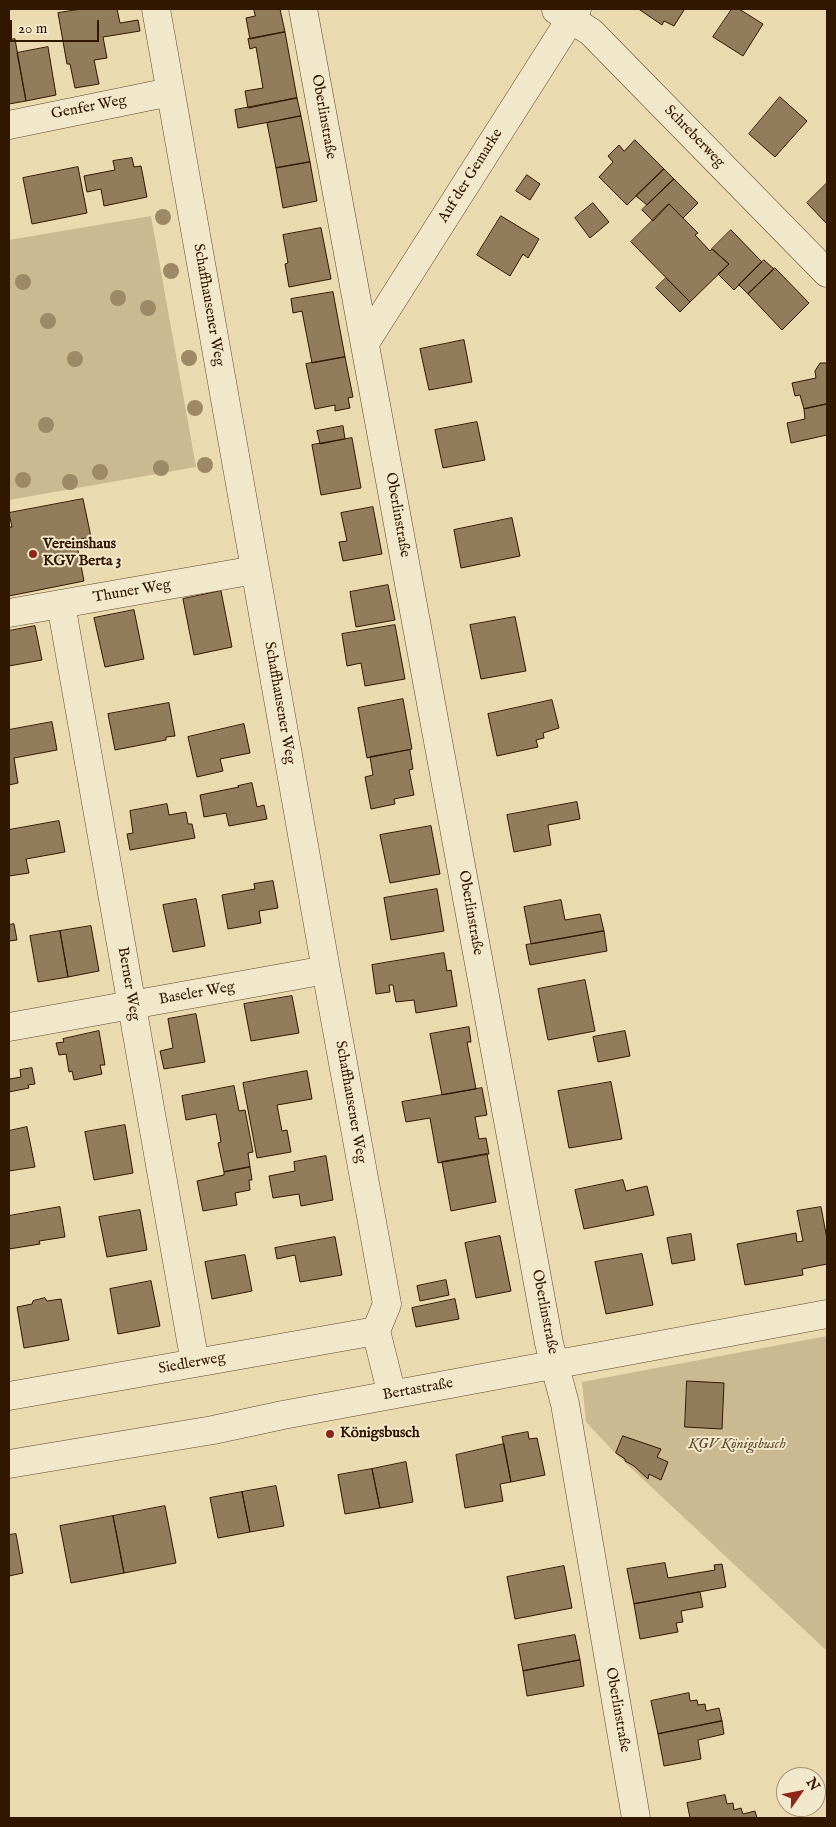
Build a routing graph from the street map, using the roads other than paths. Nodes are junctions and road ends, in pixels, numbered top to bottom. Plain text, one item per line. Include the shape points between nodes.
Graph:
1 (156, 9) edge
2 (303, 9) edge
3 (567, 12) edge
4 (170, 92) junction
5 (9, 125) edge
6 (827, 273) edge
7 (365, 343) junction
8 (255, 570) junction
9 (61, 604) junction
10 (9, 613) edge
11 (326, 970) junction
12 (132, 1006) junction
13 (9, 1027) edge
14 (827, 1314) edge
15 (376, 1331) junction
16 (195, 1363) junction
17 (554, 1365) junction
18 (392, 1395) junction
19 (9, 1396) edge
20 (9, 1464) edge
21 (636, 1818) edge

1 - 4 street, Schaffhausener Weg
2 - 7 street, Oberlinstraße
3 - 6 street, Schreberweg via 591,32
3 - 7 street, Auf der Gemarke
4 - 5 street, Genfer Weg
4 - 8 street, Schaffhausener Weg
7 - 17 street, Oberlinstraße
8 - 9 street, Thuner Weg
8 - 11 street, Schaffhausener Weg
9 - 10 street, Thuner Weg
9 - 12 street, Berner Weg
11 - 12 street, Baseler Weg
11 - 15 street, Schaffhausener Weg via 387,1304
12 - 13 street, Baseler Weg
12 - 16 street, Berner Weg
14 - 17 street, Bertastraße
15 - 16 street, Siedlerweg
15 - 18 street
16 - 19 street, Siedlerweg
17 - 18 street, Bertastraße
17 - 21 street, Oberlinstraße via 565,1404
18 - 20 street, Bertastraße via 213,1430

